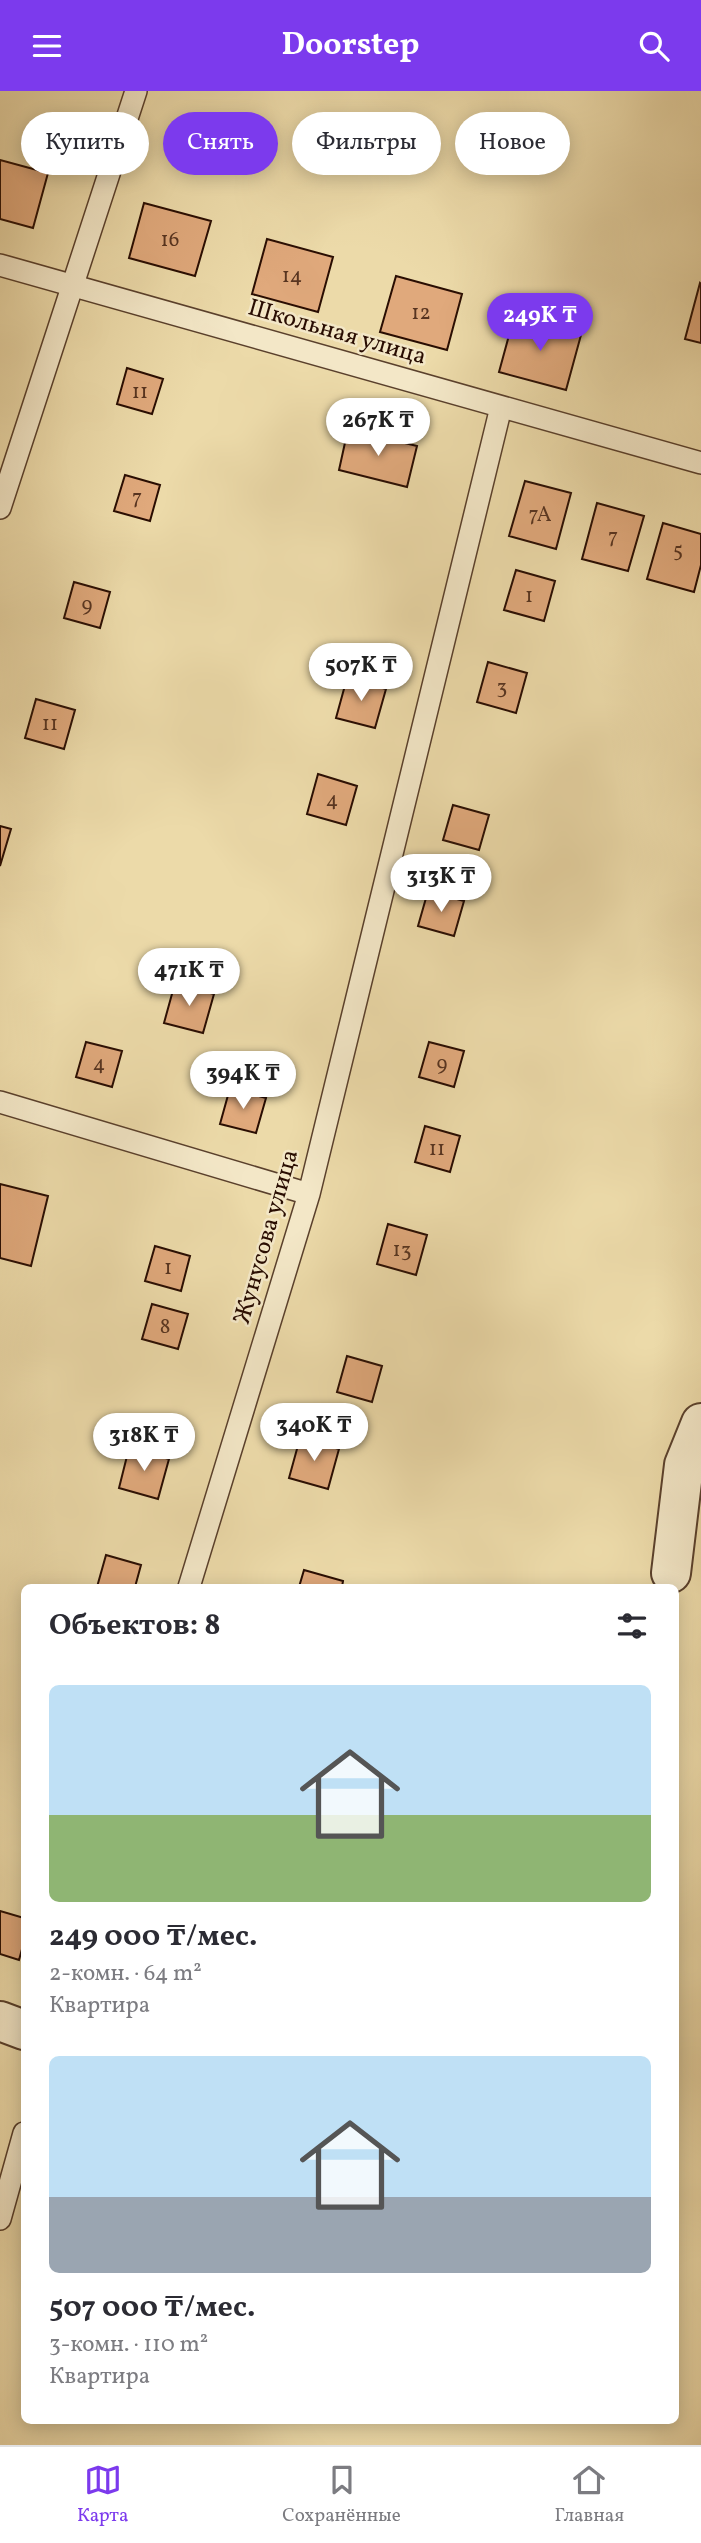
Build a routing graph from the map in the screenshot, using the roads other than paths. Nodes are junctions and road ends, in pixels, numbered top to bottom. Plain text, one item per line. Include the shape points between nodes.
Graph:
1 (136, 91) edge
2 (0, 265) edge
3 (71, 285) junction
4 (501, 407) junction
5 (701, 463) edge
6 (0, 508) edge
7 (0, 1102) edge
8 (309, 1194) junction
9 (701, 1423) edge
10 (671, 1573) dead end
11 (190, 1584) edge
12 (0, 2021) edge
13 (21, 2029) edge
14 (21, 2144) edge
15 (0, 2219) edge

1 - 3 lane
2 - 3 lane, Школьная улица
3 - 4 lane, Школьная улица
3 - 6 lane
4 - 5 lane, Школьная улица
4 - 8 lane, Жунусова улица
7 - 8 lane
8 - 11 lane, Жунусова улица
9 - 10 street via 684,1465
12 - 13 street
14 - 15 lane

